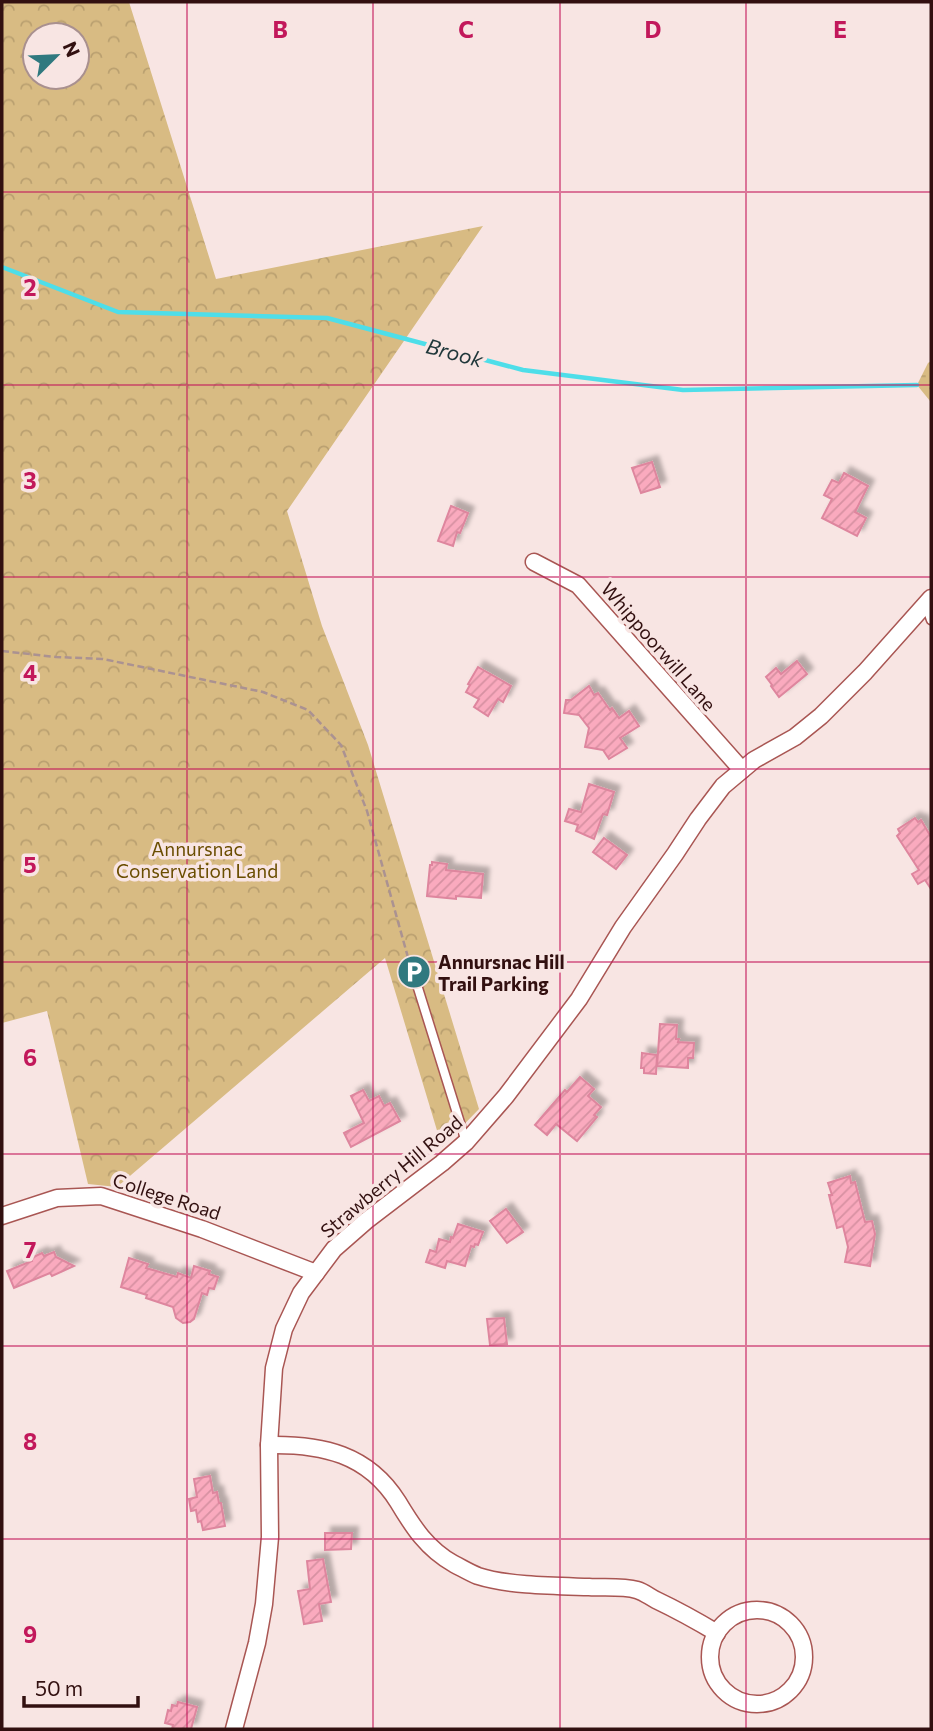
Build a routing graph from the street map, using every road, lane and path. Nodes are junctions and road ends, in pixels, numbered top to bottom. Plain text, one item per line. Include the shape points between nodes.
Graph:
1 (534, 562) dead end
2 (931, 599) edge
3 (931, 620) edge
4 (2, 650) edge
5 (742, 770) junction
6 (413, 972) joint
7 (466, 1142) junction
8 (2, 1216) edge
9 (316, 1273) junction
10 (269, 1445) junction
11 (717, 1633) junction
12 (234, 1729) edge

1 - 5 street, Whippoorwill Lane via 578,585
2 - 3 lane
2 - 5 street, Strawberry Hill Road via 821,716
4 - 6 path via 116,661 263,692 308,710 341,745 367,811
5 - 7 street, Strawberry Hill Road via 698,819 623,926 579,999
6 - 7 lane
7 - 9 street, Strawberry Hill Road via 366,1221 334,1249
8 - 9 street, College Road via 57,1198 101,1196
9 - 10 street, Strawberry Hill Road via 284,1329 274,1368
10 - 11 street via 323,1448 362,1464 396,1499 426,1543 478,1576 516,1583 637,1590
10 - 12 street, Strawberry Hill Road via 270,1537 264,1604
11 - 11 street via 744,1612 778,1615 792,1625 801,1640 804,1656 798,1681 772,1702 746,1703 730,1695 711,1666

